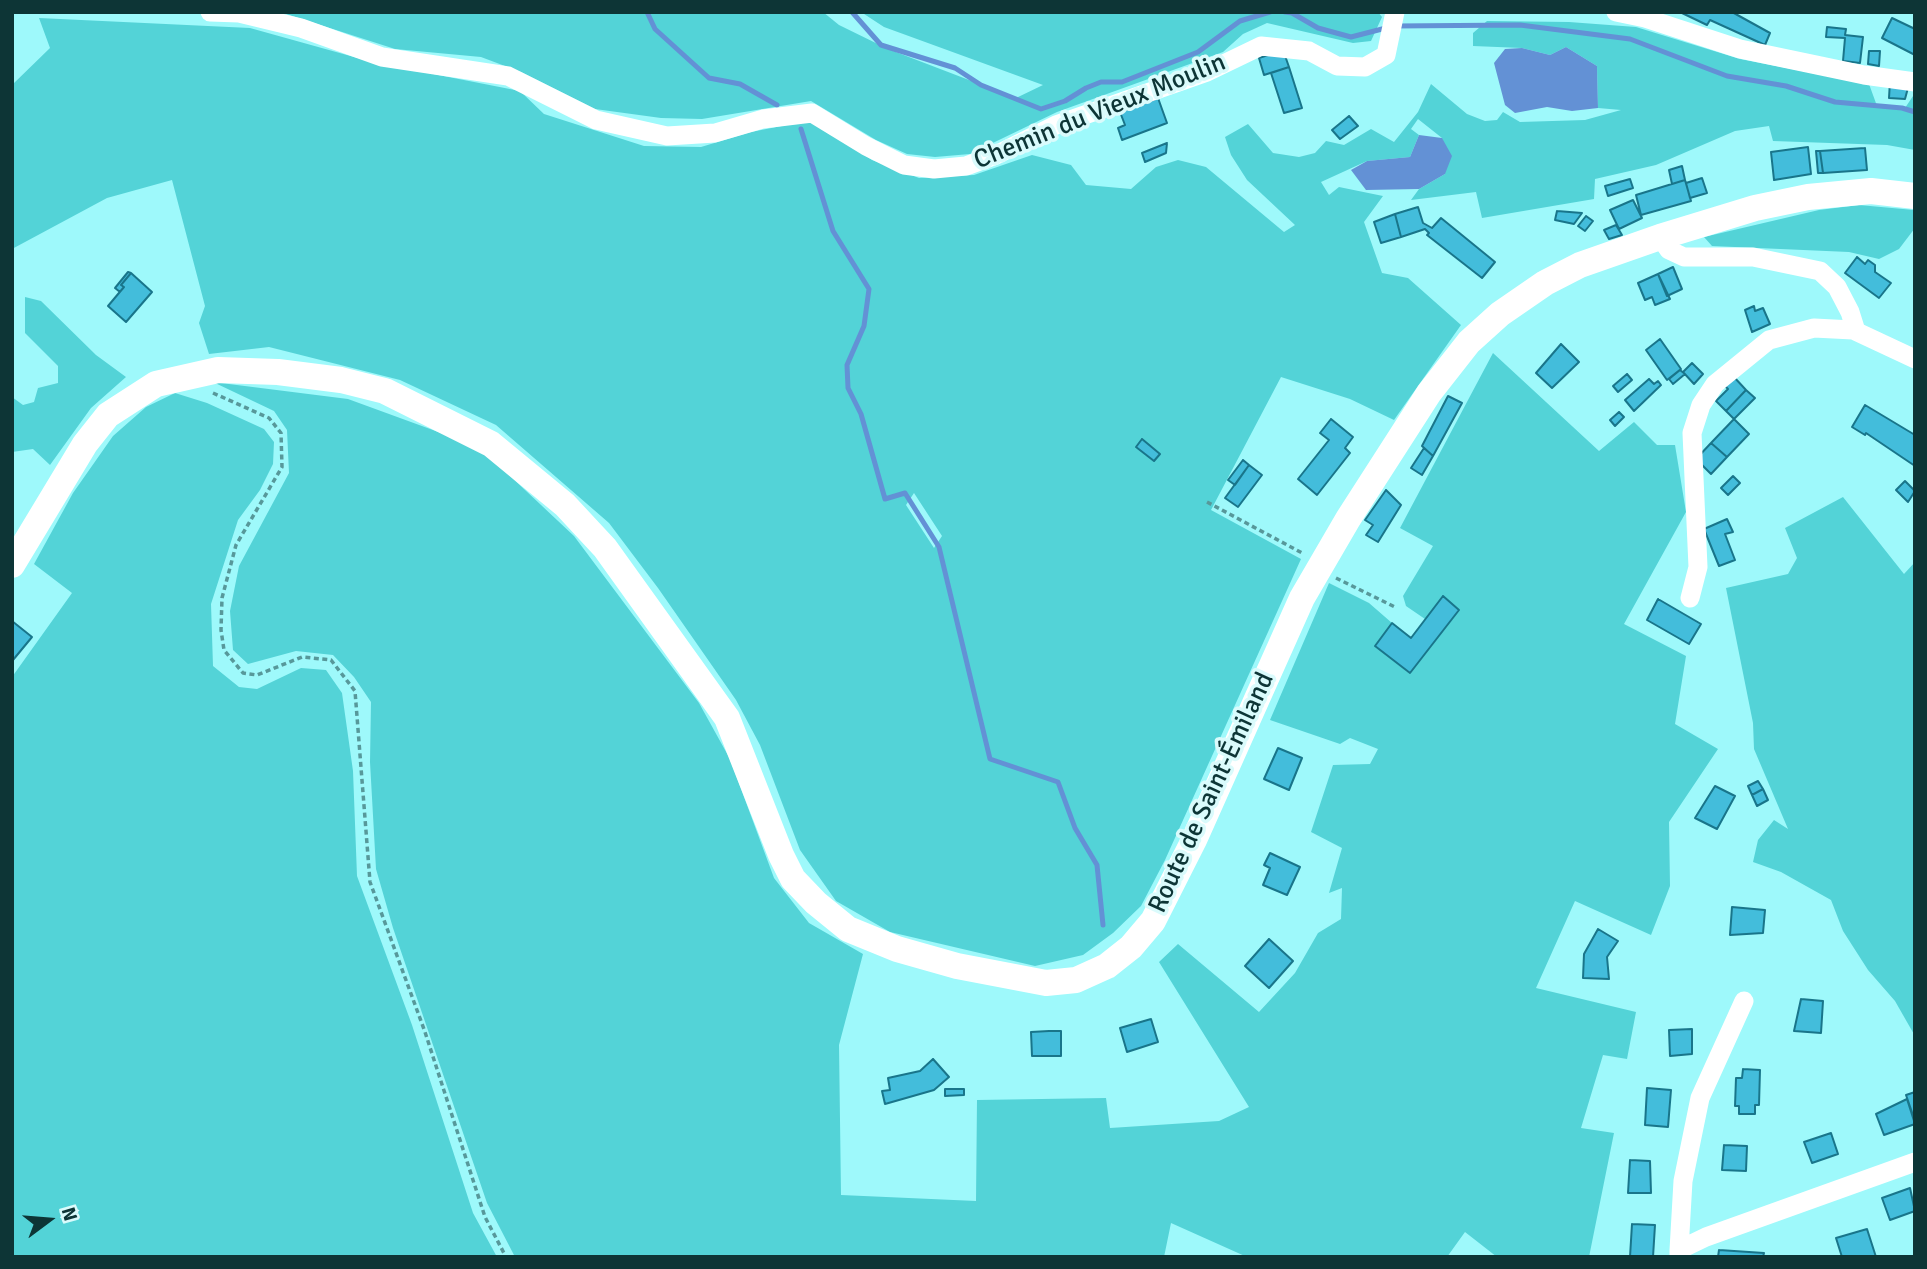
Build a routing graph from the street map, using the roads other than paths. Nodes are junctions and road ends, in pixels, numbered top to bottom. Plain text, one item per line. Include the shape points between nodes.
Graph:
1 (209, 12) edge
2 (1616, 12) edge
3 (1394, 14) edge
4 (1915, 82) edge
5 (1915, 196) edge
6 (1660, 237) junction
7 (1856, 331) junction
8 (1915, 359) edge
9 (12, 565) edge
10 (1690, 598) dead end
11 (1744, 1001) dead end
12 (1915, 1162) edge
13 (1679, 1253) edge

1 - 3 street, Chemin du Vieux Moulin via 239,13 301,28 382,57 508,76 596,120 667,136 715,134 763,118 811,113 904,165 934,169 966,166 996,155 1056,125 1208,72 1261,47 1309,51 1337,66 1365,66 1386,55
2 - 4 street via 1740,49
5 - 6 main road, Route de Saint-Émiland via 1871,191 1808,197
6 - 7 street via 1669,250 1684,257 1753,257 1819,271 1837,287
6 - 9 main road, Route de Saint-Émiland via 1580,265 1545,283 1469,342 1429,393 1302,598 1194,840 1153,920 1131,947 1107,966 1076,980 1046,983 897,949 848,929 816,902 793,878 781,855 727,718 605,548 565,505 491,444 386,391 329,379 218,370 156,384 108,415 85,444
7 - 8 street
7 - 10 street via 1814,328 1769,340 1715,384 1701,405 1692,433 1698,567
11 - 13 street via 1700,1098 1682,1181
12 - 13 street via 1706,1237

